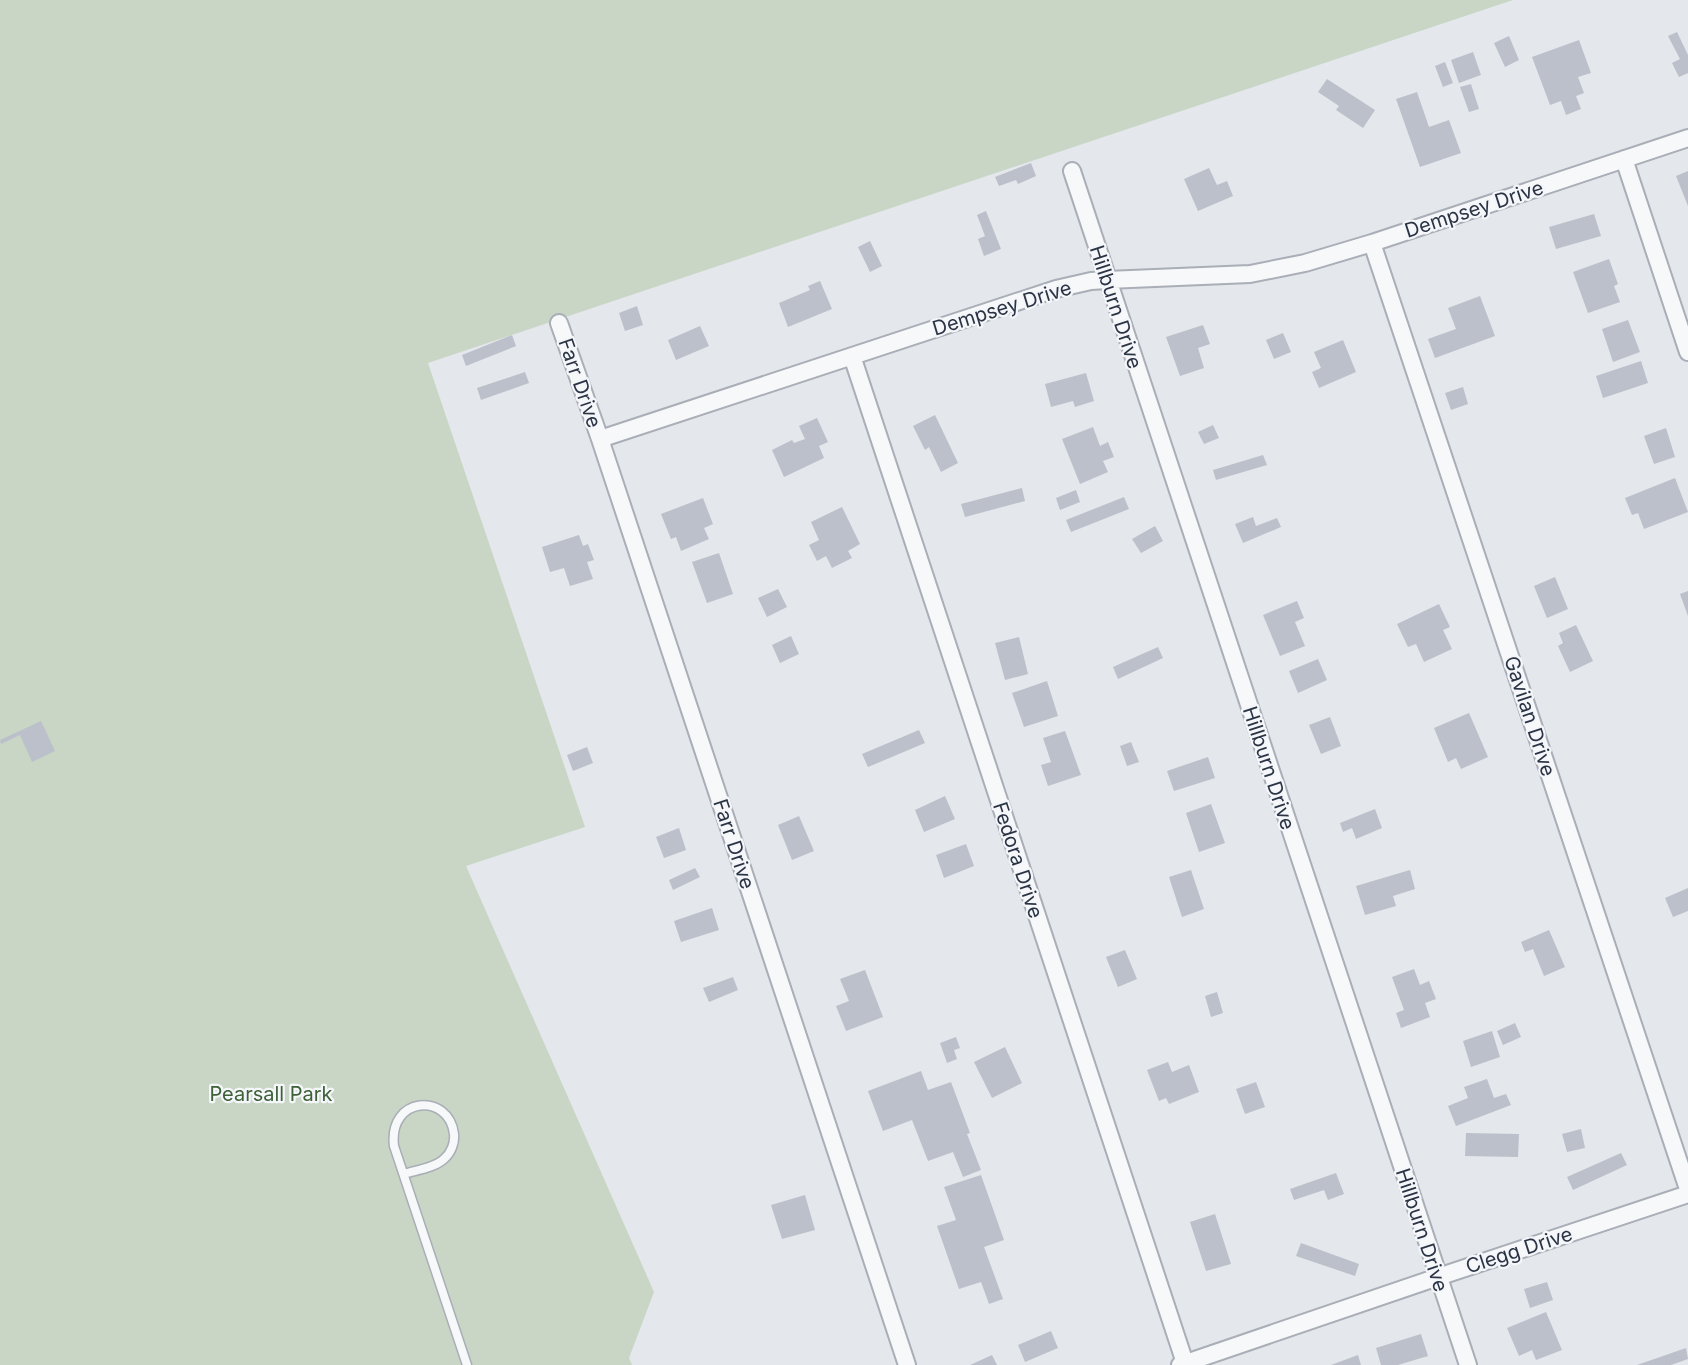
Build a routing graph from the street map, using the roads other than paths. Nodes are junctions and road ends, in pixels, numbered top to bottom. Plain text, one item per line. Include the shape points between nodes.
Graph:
1 (1688, 138) edge
2 (1624, 159) junction
3 (1072, 171) dead end
4 (1372, 243) junction
5 (1107, 280) junction
6 (559, 323) dead end
7 (1688, 352) edge
8 (852, 356) junction
9 (600, 439) junction
10 (404, 1174) junction
11 (1688, 1189) edge
12 (1688, 1194) edge
13 (1438, 1277) junction
14 (1183, 1364) edge
15 (467, 1365) edge
16 (908, 1365) edge
17 (1467, 1365) edge

1 - 2 street, Dempsey Drive
2 - 4 street, Dempsey Drive
2 - 7 street
3 - 5 street, Hillburn Drive
4 - 5 street, Dempsey Drive via 1250,274
4 - 11 street, Gavilan Drive
5 - 8 street, Dempsey Drive via 1056,290
5 - 13 street, Hillburn Drive
6 - 9 street, Farr Drive
8 - 9 street, Dempsey Drive
8 - 14 street, Fedora Drive
9 - 16 street, Farr Drive
10 - 10 lane via 444,1160 451,1150 453,1126 438,1108 414,1107 396,1122 394,1146
10 - 15 lane
12 - 13 street, Clegg Drive
13 - 14 street, Clegg Drive
13 - 17 street, Hillburn Drive

